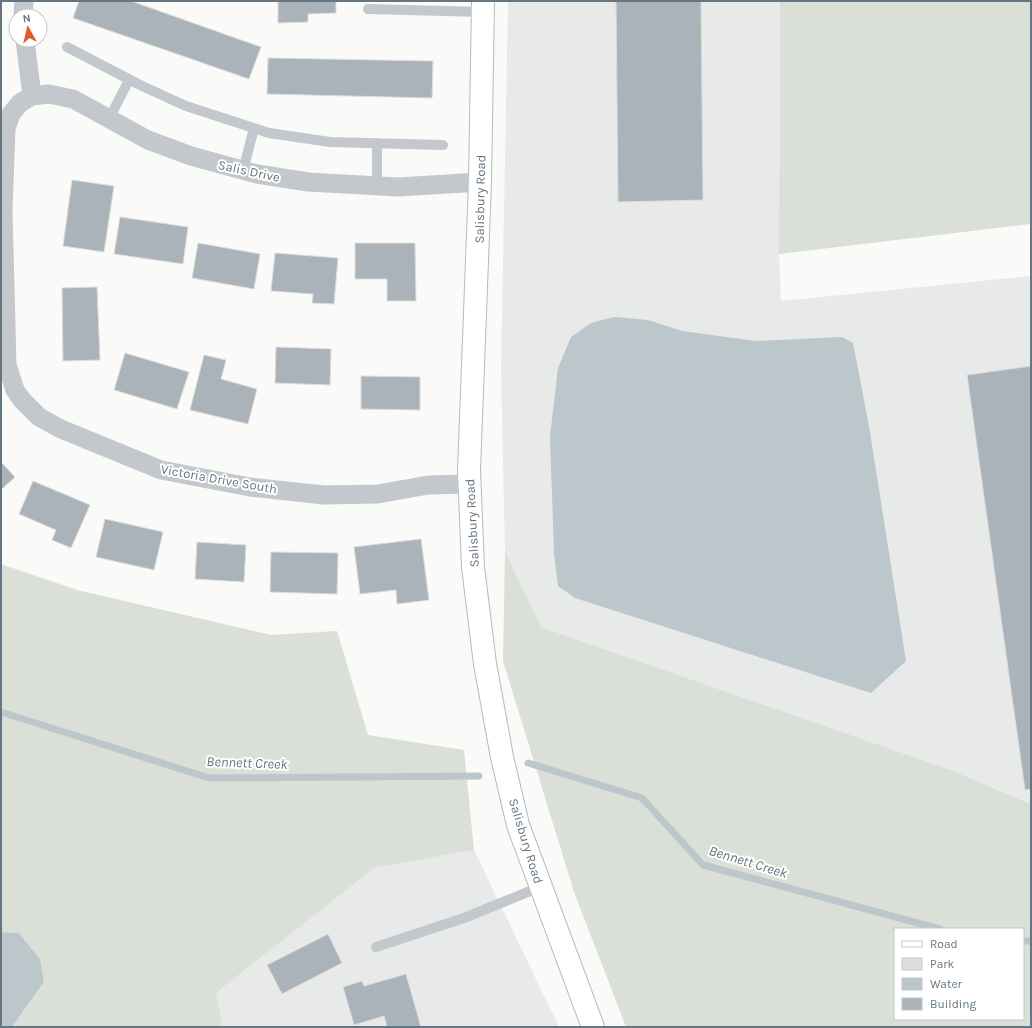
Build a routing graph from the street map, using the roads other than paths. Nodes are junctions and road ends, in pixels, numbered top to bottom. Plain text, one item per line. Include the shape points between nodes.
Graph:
1 (483, 7) edge
2 (368, 9) dead end
3 (67, 47) dead end
4 (26, 48) edge
5 (130, 80) junction
6 (32, 96) junction
7 (109, 119) junction
8 (254, 128) junction
9 (377, 143) junction
10 (443, 145) dead end
11 (244, 171) junction
12 (480, 182) junction
13 (377, 185) junction
14 (470, 484) junction
15 (540, 887) junction
16 (376, 946) dead end
17 (593, 1027) edge

1 - 2 lane
1 - 12 street, Salisbury Road
3 - 5 lane
4 - 6 street
5 - 7 lane
5 - 8 lane via 186,106
6 - 7 street, Salis Drive via 50,94 73,99
6 - 14 street, Victoria Drive South via 20,103 11,114 6,128 3,211 7,365 22,400 39,417 161,470 250,487 324,495 378,494 428,485
7 - 11 street, Salis Drive via 148,140 191,156
8 - 9 lane via 269,133 330,142
8 - 11 lane
9 - 10 lane
9 - 13 lane
11 - 13 street, Salis Drive via 308,182
12 - 13 street, Salis Drive via 398,187
12 - 14 street, Salisbury Road
14 - 15 street, Salisbury Road via 473,567 485,664 502,757 518,825
15 - 16 lane via 464,918
15 - 17 street, Salisbury Road

